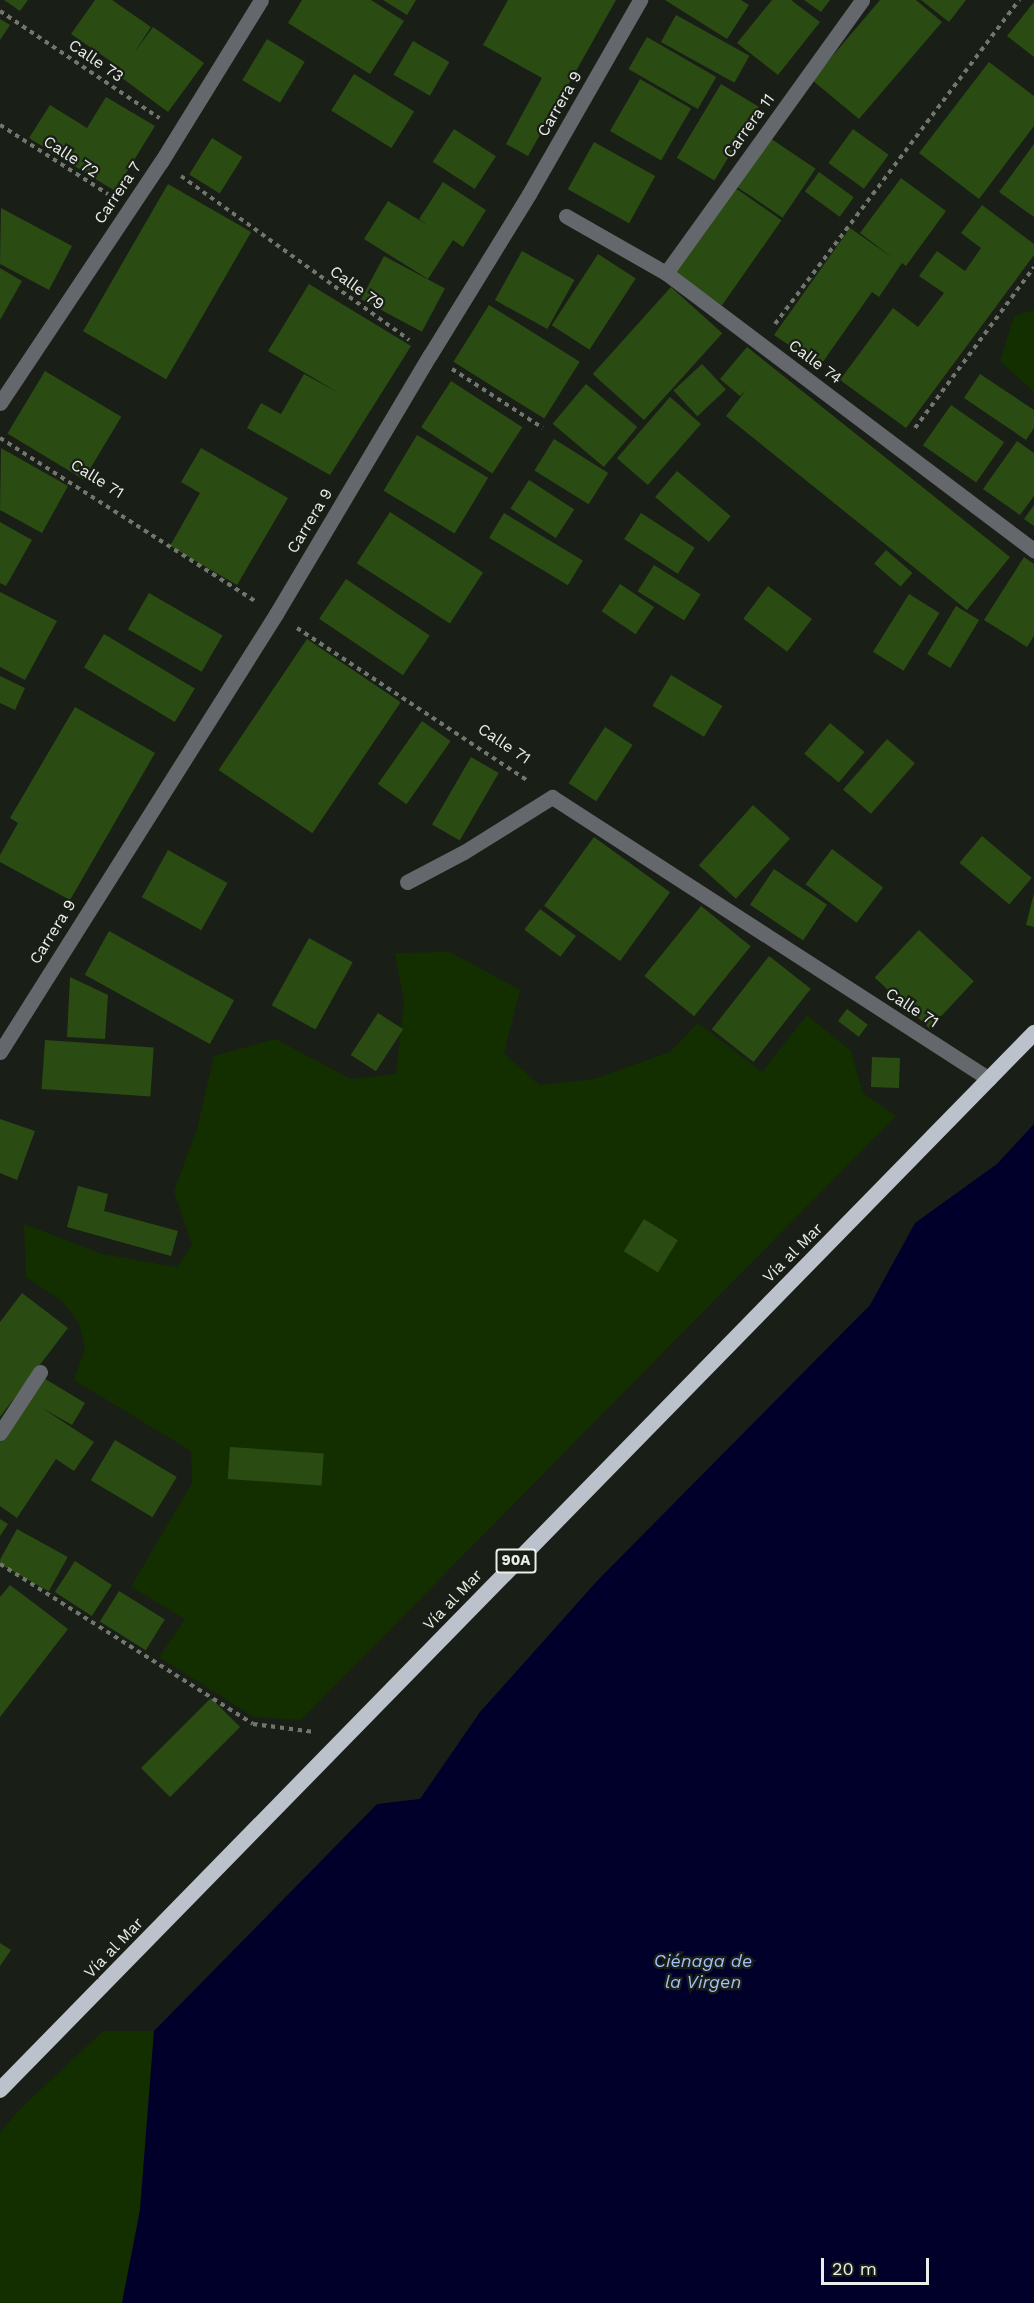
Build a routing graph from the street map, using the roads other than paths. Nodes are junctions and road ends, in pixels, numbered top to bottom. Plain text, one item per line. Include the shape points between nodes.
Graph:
1 (261, 0) edge
2 (640, 0) edge
3 (862, 0) edge
4 (566, 216) dead end
5 (666, 273) junction
6 (0, 403) edge
7 (1034, 550) edge
8 (407, 882) dead end
9 (1034, 1033) edge
10 (2, 1047) edge
11 (989, 1079) junction
12 (40, 1372) dead end
13 (0, 1433) edge
14 (0, 2090) edge

1 - 6 street, Carrera 7 via 161,162
2 - 10 street, Carrera 9 via 529,194 276,614
3 - 5 street, Carrera 11
4 - 5 street, Calle 74
5 - 7 street, Calle 74
8 - 11 street, Calle 71 via 552,797
9 - 11 highway, Vía al Mar / 90A
11 - 14 highway, Vía al Mar / 90A
12 - 13 street

